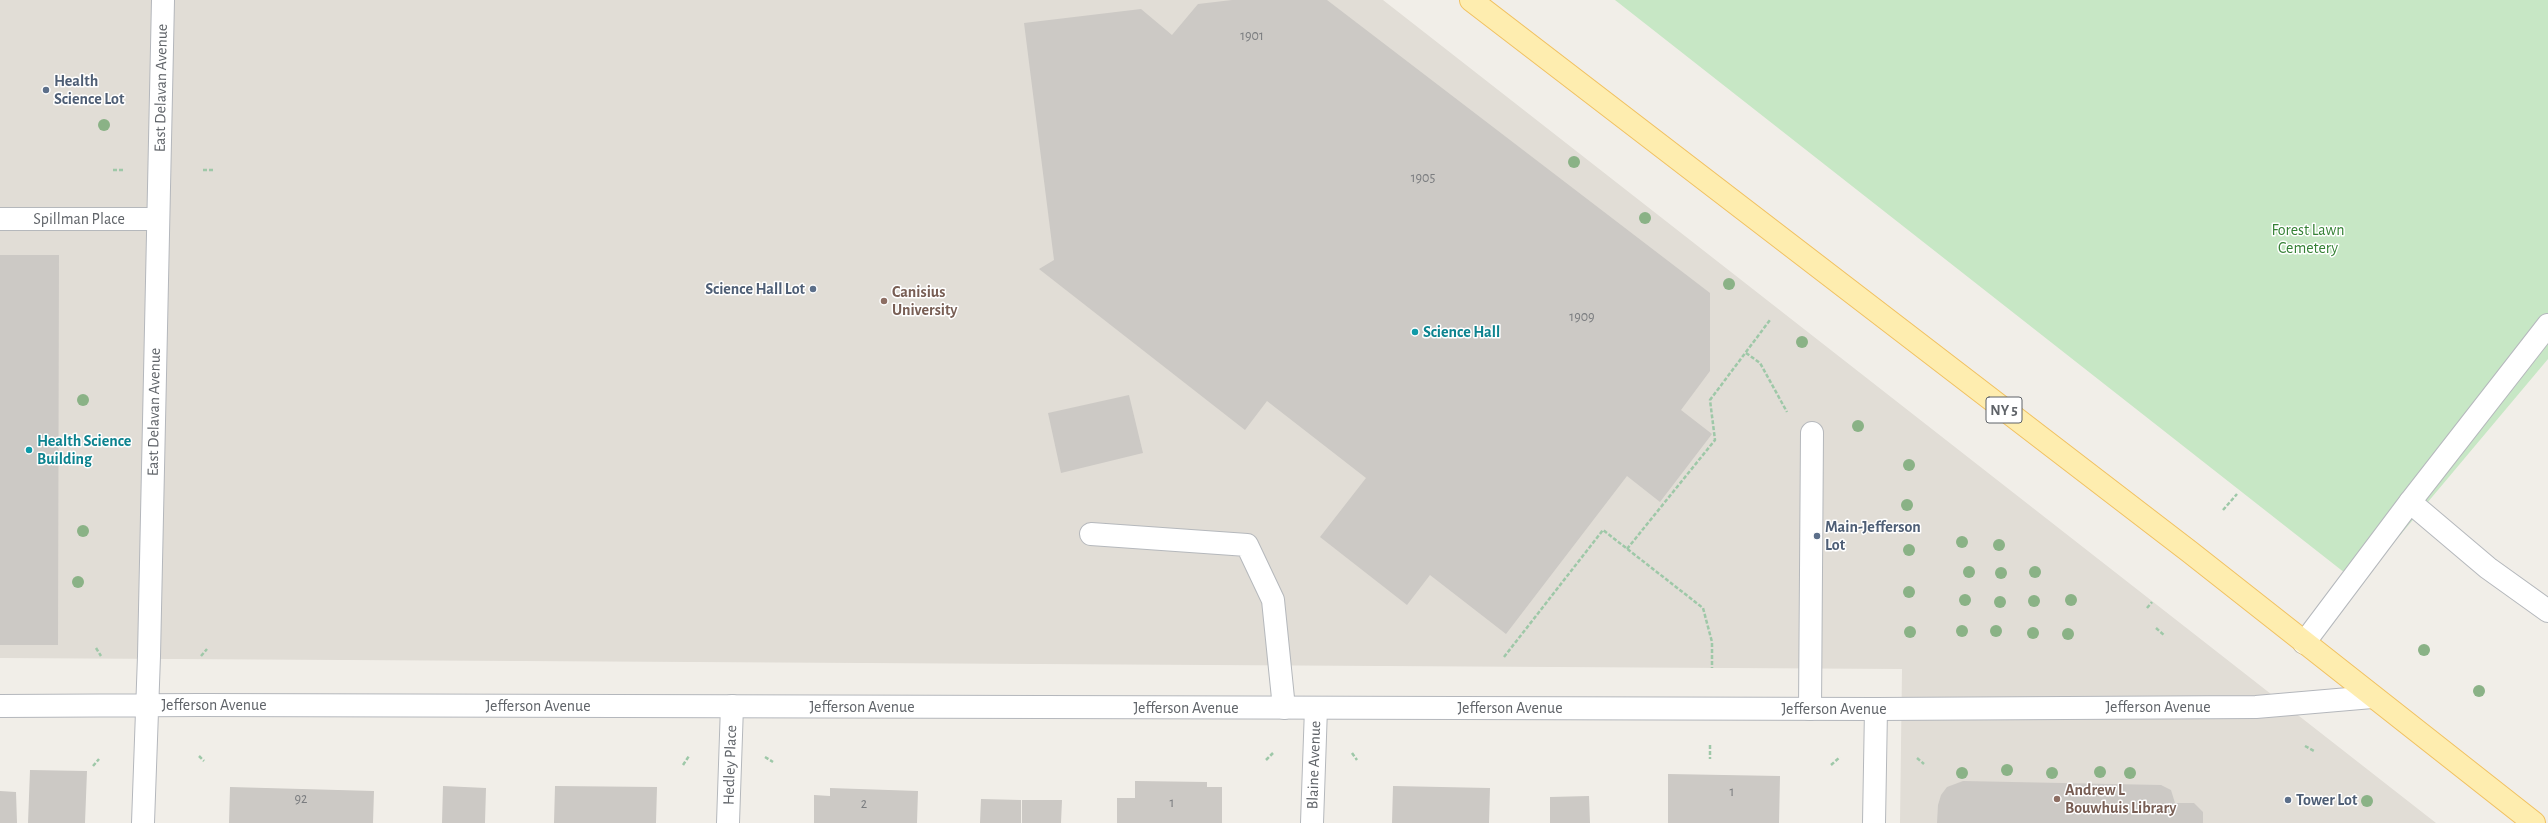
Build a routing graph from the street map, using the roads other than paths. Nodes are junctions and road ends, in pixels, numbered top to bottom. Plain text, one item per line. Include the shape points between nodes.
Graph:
1 (163, 0) edge
2 (1471, 0) edge
3 (0, 219) edge
4 (158, 219) junction
5 (2548, 325) edge
6 (1812, 433) dead end
7 (2410, 502) junction
8 (1091, 534) dead end
9 (2548, 612) edge
10 (2304, 643) junction
11 (2372, 697) junction
12 (146, 705) junction
13 (0, 706) edge
14 (732, 706) junction
15 (1284, 708) junction
16 (1316, 708) junction
17 (1810, 709) junction
18 (1876, 709) junction
19 (143, 823) edge
20 (728, 823) edge
21 (1312, 823) edge
22 (1874, 823) edge
23 (2534, 823) edge

1 - 4 street, East Delavan Avenue
2 - 10 main road, NY 5
3 - 4 street, Spillman Place
4 - 12 street, East Delavan Avenue
5 - 7 street
6 - 17 street
7 - 9 street via 2488,568
7 - 10 street
8 - 15 street via 1247,545 1273,600
10 - 11 main road, NY 5
11 - 18 street, Jefferson Avenue via 2256,707
11 - 23 main road, NY 5
12 - 13 street, Jefferson Avenue
12 - 14 street, Jefferson Avenue
12 - 19 street, East Delavan Avenue
14 - 15 street, Jefferson Avenue
14 - 20 street, Hedley Place
15 - 16 street, Jefferson Avenue
16 - 17 street, Jefferson Avenue
16 - 21 street, Blaine Avenue
17 - 18 street, Jefferson Avenue
18 - 22 street

